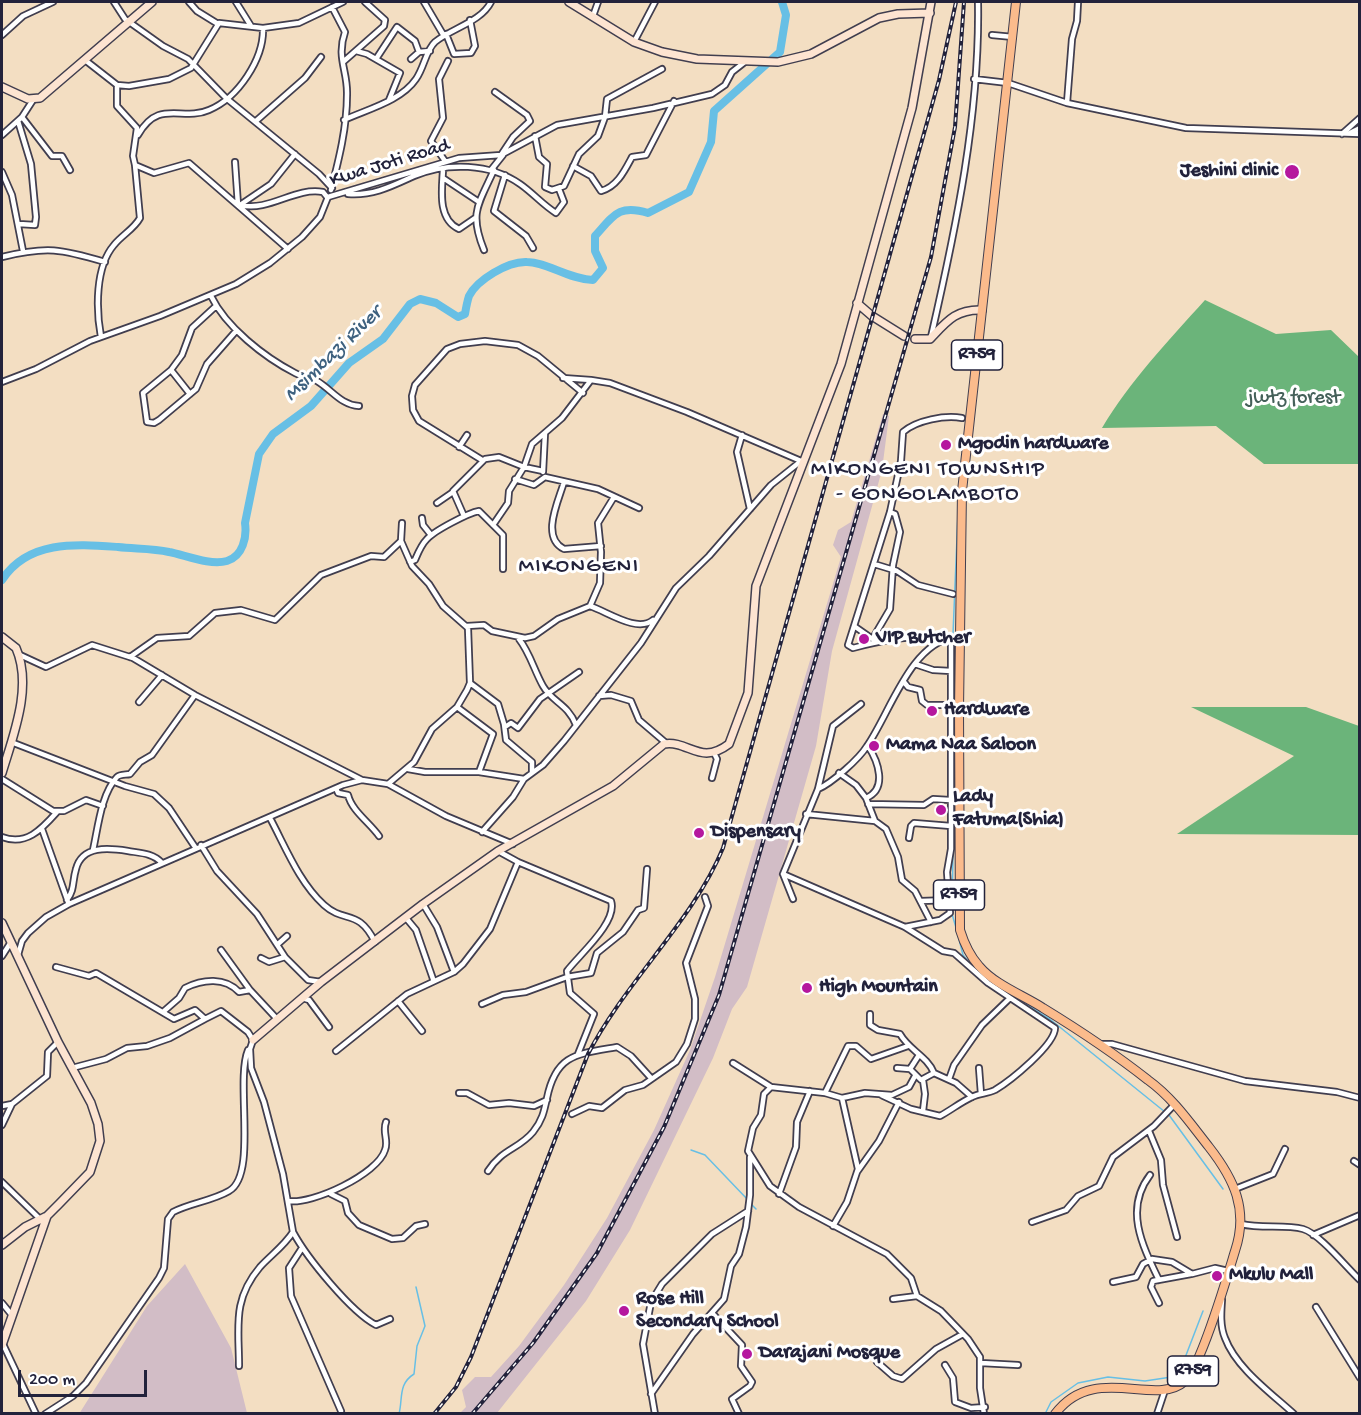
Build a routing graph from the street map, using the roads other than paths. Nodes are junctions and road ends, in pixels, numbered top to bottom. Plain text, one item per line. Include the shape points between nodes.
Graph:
1 (52, 2) edge
2 (114, 2) edge
3 (152, 2) edge
4 (189, 2) edge
5 (236, 2) edge
6 (343, 2) edge
7 (365, 2) edge
8 (424, 2) edge
9 (491, 2) edge
10 (569, 2) edge
11 (598, 2) edge
12 (655, 2) edge
13 (931, 2) edge
14 (978, 2) edge
15 (1016, 2) edge
16 (1078, 2) edge
17 (332, 7) junction
18 (930, 13) junction
19 (593, 16) junction
20 (130, 20) junction
21 (470, 20) junction
22 (218, 24) junction
23 (251, 26) junction
24 (263, 28) junction
25 (4, 29) edge
26 (2, 35) edge
27 (445, 35) junction
28 (992, 35) dead end
29 (1013, 37) junction
30 (634, 42) junction
31 (356, 51) junction
32 (419, 51) junction
33 (430, 51) junction
34 (321, 57) dead end
35 (376, 59) junction
36 (411, 59) dead end
37 (85, 60) junction
38 (448, 61) dead end
39 (748, 61) junction
40 (343, 62) junction
41 (194, 65) junction
42 (662, 69) dead end
43 (974, 79) junction
44 (1008, 83) junction
45 (117, 85) junction
46 (2, 87) edge
47 (495, 92) dead end
48 (226, 98) junction
49 (33, 100) junction
50 (389, 100) junction
51 (674, 101) junction
52 (1067, 103) junction
53 (605, 117) junction
54 (1359, 118) edge
55 (20, 119) junction
56 (344, 120) junction
57 (256, 121) junction
58 (1359, 128) edge
59 (1345, 134) junction
60 (1359, 134) edge
61 (2, 135) edge
62 (535, 136) junction
63 (136, 139) junction
64 (295, 154) junction
65 (503, 154) junction
66 (445, 161) junction
67 (235, 162) dead end
68 (135, 165) junction
69 (573, 166) junction
70 (70, 170) dead end
71 (443, 170) junction
72 (492, 170) junction
73 (2, 172) edge
74 (505, 175) junction
75 (443, 178) junction
76 (332, 188) junction
77 (559, 189) junction
78 (345, 193) junction
79 (328, 197) junction
80 (479, 202) junction
81 (238, 205) junction
82 (475, 218) junction
83 (20, 224) junction
84 (533, 248) dead end
85 (288, 249) junction
86 (484, 250) dead end
87 (23, 251) junction
88 (2, 257) edge
89 (105, 262) junction
90 (211, 296) junction
91 (857, 303) junction
92 (216, 306) junction
93 (982, 310) junction
94 (236, 331) junction
95 (904, 336) dead end
96 (101, 337) junction
97 (915, 339) dead end
98 (930, 339) junction
99 (171, 370) junction
100 (563, 378) junction
101 (591, 380) junction
102 (2, 382) edge
103 (583, 393) junction
104 (190, 394) junction
105 (359, 406) dead end
106 (962, 418) dead end
107 (545, 433) junction
108 (467, 435) dead end
109 (742, 435) junction
110 (459, 447) junction
111 (483, 460) junction
112 (804, 460) junction
113 (524, 467) junction
114 (543, 471) junction
115 (542, 478) junction
116 (515, 479) junction
117 (564, 482) junction
118 (453, 492) junction
119 (614, 497) junction
120 (437, 503) dead end
121 (639, 508) dead end
122 (750, 509) junction
123 (890, 512) junction
124 (464, 516) junction
125 (422, 518) dead end
126 (402, 523) dead end
127 (493, 525) junction
128 (431, 535) junction
129 (401, 541) junction
130 (601, 546) junction
131 (410, 562) junction
132 (874, 564) junction
133 (502, 569) dead end
134 (893, 569) junction
135 (953, 594) dead end
136 (590, 606) junction
137 (657, 616) junction
138 (467, 626) junction
139 (854, 626) junction
140 (2, 637) edge
141 (955, 637) junction
142 (945, 638) junction
143 (519, 639) junction
144 (874, 640) junction
145 (20, 656) junction
146 (130, 657) junction
147 (915, 664) junction
148 (951, 671) junction
149 (579, 672) dead end
150 (162, 675) junction
151 (904, 682) junction
152 (470, 683) junction
153 (550, 694) junction
154 (195, 695) junction
155 (599, 696) junction
156 (139, 702) dead end
157 (861, 704) dead end
158 (951, 705) junction
159 (457, 707) junction
160 (576, 725) junction
161 (505, 727) junction
162 (11, 742) junction
163 (666, 743) junction
164 (868, 746) junction
165 (714, 753) junction
166 (408, 769) junction
167 (478, 772) junction
168 (2, 773) edge
169 (532, 773) junction
170 (839, 773) junction
171 (712, 778) dead end
172 (2, 779) edge
173 (362, 780) junction
174 (524, 780) junction
175 (114, 782) junction
176 (388, 784) junction
177 (336, 788) junction
178 (818, 789) junction
179 (950, 800) junction
180 (867, 801) junction
181 (103, 806) junction
182 (57, 812) junction
183 (807, 814) junction
184 (270, 818) junction
185 (876, 821) junction
186 (951, 826) junction
187 (42, 829) junction
188 (482, 832) junction
189 (379, 836) dead end
190 (2, 837) edge
191 (909, 837) dead end
192 (513, 844) junction
193 (198, 846) junction
194 (93, 850) junction
195 (498, 851) junction
196 (518, 862) junction
197 (162, 863) junction
198 (647, 869) dead end
199 (783, 874) junction
200 (705, 897) dead end
201 (793, 899) dead end
202 (950, 900) junction
203 (921, 901) junction
204 (68, 902) junction
205 (423, 904) junction
206 (406, 918) junction
207 (932, 922) junction
208 (2, 923) edge
209 (905, 927) junction
210 (287, 936) dead end
211 (11, 942) junction
212 (375, 942) junction
213 (278, 944) junction
214 (221, 950) dead end
215 (18, 955) junction
216 (2, 956) edge
217 (285, 957) junction
218 (261, 958) dead end
219 (970, 962) junction
220 (56, 967) dead end
221 (454, 972) junction
222 (567, 977) junction
223 (433, 980) junction
224 (321, 982) junction
225 (250, 990) junction
226 (302, 998) junction
227 (1010, 998) junction
228 (398, 1001) junction
229 (482, 1004) dead end
230 (163, 1012) junction
231 (870, 1014) dead end
232 (205, 1019) junction
233 (277, 1019) junction
234 (329, 1027) dead end
235 (422, 1031) dead end
236 (58, 1042) junction
237 (252, 1042) junction
238 (1099, 1044) junction
239 (908, 1046) junction
240 (336, 1051) dead end
241 (578, 1054) junction
242 (919, 1055) junction
243 (733, 1063) dead end
244 (72, 1068) junction
245 (897, 1068) dead end
246 (979, 1068) dead end
247 (910, 1069) junction
248 (934, 1073) junction
249 (915, 1076) junction
250 (651, 1078) junction
251 (949, 1079) junction
252 (923, 1080) junction
253 (771, 1088) junction
254 (810, 1091) junction
255 (459, 1093) dead end
256 (825, 1093) junction
257 (981, 1094) junction
258 (880, 1095) junction
259 (972, 1097) junction
260 (842, 1098) junction
261 (1359, 1098) edge
262 (547, 1100) junction
263 (899, 1102) junction
264 (12, 1104) junction
265 (1174, 1105) junction
266 (2, 1106) edge
267 (923, 1111) junction
268 (572, 1114) dead end
269 (386, 1122) dead end
270 (2, 1125) edge
271 (1149, 1131) junction
272 (1285, 1149) dead end
273 (750, 1157) junction
274 (1354, 1161) dead end
275 (1359, 1165) edge
276 (488, 1171) dead end
277 (857, 1172) junction
278 (1150, 1175) dead end
279 (2, 1182) edge
280 (1235, 1189) junction
281 (328, 1193) junction
282 (779, 1194) junction
283 (288, 1201) junction
284 (748, 1211) junction
285 (1359, 1215) edge
286 (44, 1217) junction
287 (1032, 1222) dead end
288 (425, 1224) dead end
289 (1241, 1224) junction
290 (833, 1226) junction
291 (293, 1232) junction
292 (1313, 1234) junction
293 (1177, 1237) dead end
294 (2, 1245) edge
295 (302, 1248) junction
296 (1149, 1260) junction
297 (1228, 1271) junction
298 (1192, 1274) junction
299 (1159, 1280) junction
300 (1359, 1280) edge
301 (1113, 1282) dead end
302 (1222, 1289) junction
303 (917, 1296) junction
304 (893, 1299) dead end
305 (2, 1303) edge
306 (1159, 1304) dead end
307 (1316, 1307) dead end
308 (11, 1314) junction
309 (713, 1314) junction
310 (390, 1319) dead end
311 (963, 1334) junction
312 (2, 1343) edge
313 (878, 1362) dead end
314 (981, 1363) junction
315 (945, 1365) dead end
316 (1018, 1365) dead end
317 (239, 1366) dead end
318 (1359, 1378) edge
319 (1165, 1390) junction
320 (651, 1394) junction
321 (971, 1408) junction
322 (985, 1410) edge
323 (341, 1411) dead end
324 (36, 1413) edge
325 (45, 1413) edge
326 (654, 1413) edge
327 (739, 1413) edge
328 (968, 1413) edge
329 (1055, 1413) edge
330 (1157, 1413) edge
331 (1294, 1413) edge

1 - 25 street
2 - 20 street via 125,19
3 - 20 street
4 - 22 street
5 - 23 street
6 - 17 street
7 - 31 street via 385,23
8 - 27 street
9 - 21 street
10 - 19 street
11 - 19 street
12 - 30 street
13 - 18 street
14 - 43 street
15 - 29 main road, R759
16 - 52 street
17 - 24 street via 299,23
17 - 40 street via 345,32 341,46
18 - 39 street via 879,18 811,54 778,62
18 - 91 street via 912,108
19 - 30 street
20 - 37 street
20 - 41 street
21 - 27 street
21 - 27 street via 475,46 471,53 454,54
22 - 23 street
22 - 41 street
23 - 24 street
24 - 48 street via 256,60
25 - 26 street
27 - 33 street
28 - 29 street
29 - 44 main road, R759
30 - 39 street via 684,57
31 - 35 street
31 - 40 street
32 - 33 street
32 - 35 street via 413,39 397,27
32 - 36 street
33 - 50 street via 415,81
34 - 57 street via 305,78
35 - 50 street via 400,73
37 - 45 street
37 - 49 street via 48,93
38 - 66 street via 439,79 443,118 431,141
39 - 51 street, Kwa Joti Road via 712,94
40 - 56 street via 347,93
41 - 45 street via 169,79
41 - 48 street
42 - 53 street via 609,96
43 - 44 street
43 - 98 street via 964,171
44 - 52 street
44 - 93 main road, R759
45 - 63 street via 117,105 135,124
46 - 49 street
47 - 65 street via 530,121 513,137
48 - 57 street
48 - 63 street via 207,111 165,112 143,127
49 - 55 street
50 - 56 street
51 - 53 street, Kwa Joti Road
51 - 69 street via 646,155 632,157 609,188 601,191 591,176
52 - 59 street via 1186,128
53 - 62 street, Kwa Joti Road via 557,125
53 - 69 street via 598,136
54 - 59 street
55 - 61 street
55 - 70 street via 52,156 62,156
55 - 83 street via 31,164 36,222
56 - 76 street via 341,158
57 - 64 street
58 - 59 street
59 - 60 street
62 - 65 street, Kwa Joti Road
62 - 77 street via 539,157 547,164 545,187
63 - 68 street
64 - 76 street
64 - 81 street via 271,184
65 - 66 street, Kwa Joti Road
65 - 72 street
66 - 78 street, Kwa Joti Road
67 - 81 street
68 - 81 street via 154,173 189,163
68 - 89 street via 140,218 114,245
69 - 77 street
71 - 72 street via 464,166
71 - 75 street
71 - 78 street via 422,173 384,190
72 - 74 street
72 - 80 street
73 - 83 street
74 - 77 street via 556,213 564,202
74 - 84 street via 494,211 526,236
75 - 80 street
75 - 82 street via 443,208 452,224 462,228
76 - 79 street
78 - 79 street, Kwa Joti Road
79 - 81 street via 323,192 312,192 262,207
79 - 85 street, Kwa Joti Road via 312,228
80 - 82 street
81 - 85 street
82 - 86 street
83 - 87 street
85 - 90 street, Kwa Joti Road via 243,280
87 - 88 street
87 - 89 street via 60,249
89 - 96 street via 99,286
90 - 92 street
90 - 96 street, Kwa Joti Road
91 - 95 street
91 - 112 street via 842,364
92 - 94 street
92 - 99 street via 192,328 182,355
93 - 98 street via 950,317
93 - 141 main road, R759 via 962,491
94 - 104 street via 208,362 199,385
94 - 105 street via 291,371 319,382 350,406
96 - 102 street, Kwa Joti Road
97 - 98 street
99 - 104 street
99 - 104 street via 143,393 147,422 159,420
100 - 101 street
100 - 103 street
100 - 110 street via 530,350 514,343 485,341 451,346 420,376 412,396 414,415 419,421
101 - 103 street
101 - 109 street via 630,390
103 - 107 street
106 - 123 street via 951,416 903,432
107 - 113 street via 532,444
107 - 114 street
108 - 110 street
109 - 112 street
109 - 122 street via 737,452
110 - 111 street
111 - 113 street via 499,457
111 - 118 street
112 - 122 street via 771,484
112 - 165 street via 756,586 746,703 729,744
113 - 114 street
113 - 116 street
114 - 115 street
115 - 116 street via 534,485
115 - 117 street
116 - 127 street via 508,491 508,503
117 - 119 street via 598,489
117 - 130 street via 552,523 556,540 564,549
118 - 120 street
118 - 124 street
119 - 121 street
119 - 130 street via 598,523
122 - 137 street via 676,588
123 - 132 street
123 - 134 street via 897,517 900,528
124 - 127 street via 479,511
124 - 128 street
125 - 128 street
126 - 129 street
127 - 133 street via 502,535
128 - 131 street
129 - 131 street
129 - 146 street via 384,557 370,556 321,575 275,620 241,610 215,613 189,636 157,638
130 - 136 street via 600,583
131 - 138 street via 443,606
132 - 134 street
132 - 139 street
134 - 135 street via 918,585
134 - 144 street via 890,609
136 - 137 street via 640,626
136 - 143 street via 558,619 534,636
137 - 155 street
138 - 143 street via 484,625 492,632
138 - 152 street
139 - 144 street
139 - 144 street via 848,647
140 - 145 street
141 - 142 street
141 - 148 street
141 - 219 main road, R759 via 959,919
142 - 144 street
142 - 147 street
143 - 153 street
145 - 146 street via 46,667 92,645
145 - 162 street via 21,699
146 - 150 street
147 - 148 street
147 - 151 street
148 - 158 street
149 - 153 street
150 - 154 street
150 - 156 street
151 - 158 street via 920,690 927,705
151 - 164 street
152 - 159 street
152 - 161 street via 498,704
153 - 160 street via 570,712
153 - 161 street via 536,704 518,728 511,723
154 - 173 street
154 - 175 street via 152,755 140,762 134,772 119,776
155 - 160 street
155 - 163 street via 631,701 637,718
157 - 178 street via 833,726
158 - 179 street
159 - 166 street via 432,729
159 - 167 street via 493,735
160 - 169 street
161 - 169 street via 506,740 531,762
162 - 168 street
162 - 175 street
163 - 165 street via 697,753
163 - 192 street via 613,786
164 - 170 street
164 - 180 street via 879,774 874,793
165 - 171 street via 717,759
166 - 167 street
166 - 176 street
167 - 174 street
169 - 174 street
170 - 178 street
170 - 180 street via 856,785
172 - 182 street
173 - 176 street
173 - 177 street
174 - 188 street
175 - 181 street
175 - 193 street via 158,796
176 - 188 street
177 - 184 street
177 - 189 street via 338,793 348,795 352,807
178 - 183 street
179 - 180 street via 933,799 927,805
179 - 186 street
180 - 185 street
181 - 182 street via 86,800
181 - 194 street
182 - 187 street
183 - 185 street
183 - 199 street
184 - 193 street
184 - 212 street via 308,887 333,911 363,922
185 - 203 street via 889,834 902,880
186 - 191 street via 914,823
186 - 202 street via 947,872
187 - 190 street via 15,842
187 - 204 street
188 - 192 street
192 - 195 street
193 - 197 street
193 - 213 street
194 - 197 street via 108,847 154,856
194 - 204 street via 76,867 74,890
195 - 196 street
195 - 205 street
196 - 221 street via 486,937
196 - 222 street via 611,901 612,910 599,934 568,969
197 - 204 street
198 - 222 street via 644,908 597,953 591,973
199 - 201 street
199 - 209 street
200 - 250 street via 708,906 686,963 695,999 690,1037 676,1062
202 - 203 street
202 - 207 street via 948,916
203 - 207 street
204 - 215 street via 28,933
205 - 206 street
205 - 221 street
206 - 212 street
206 - 223 street via 416,930
207 - 209 street
208 - 211 street
209 - 219 street via 943,951
210 - 213 street
211 - 215 street
211 - 216 street
212 - 224 street
213 - 217 street
214 - 225 street
215 - 236 street
217 - 218 street via 269,962
217 - 224 street via 308,980
219 - 227 street
219 - 238 main road, R759
220 - 230 street via 89,976 96,973
221 - 223 street
222 - 229 street
222 - 241 street via 572,996 594,1014
223 - 228 street
224 - 226 street
225 - 230 street via 239,992 233,985 206,981 185,988
225 - 233 street
226 - 233 street
226 - 234 street via 309,1000
227 - 251 street via 982,1024
227 - 257 street via 1048,1021 1056,1031 1011,1078
228 - 235 street
228 - 240 street
230 - 232 street via 174,1019 195,1010
231 - 239 street via 870,1025 897,1032
232 - 237 street via 221,1011 248,1032
232 - 244 street via 170,1038 126,1048 106,1059
233 - 237 street
236 - 244 street
236 - 264 street via 48,1052 47,1076
237 - 283 street via 251,1068 264,1102
237 - 325 street via 244,1062 238,1183 229,1191 173,1212 168,1219 164,1268 159,1278 86,1383
238 - 261 street via 1112,1044 1245,1081
238 - 265 main road, R759 via 1149,1080
239 - 242 street
239 - 256 street via 871,1059 855,1046 848,1046
241 - 250 street via 617,1047
241 - 262 street via 559,1065
242 - 247 street
242 - 248 street via 929,1062
243 - 253 street
244 - 286 street via 95,1114 100,1141 90,1172
245 - 247 street
246 - 257 street
247 - 249 street
248 - 251 street
248 - 252 street
249 - 252 street
249 - 258 street via 897,1094
250 - 268 street via 641,1086 625,1090 602,1108 589,1106
251 - 259 street
252 - 267 street
253 - 254 street
253 - 273 street via 764,1094 751,1134
254 - 256 street
254 - 282 street via 797,1122 796,1147
255 - 262 street via 489,1105 534,1106
256 - 260 street
257 - 259 street
258 - 260 street
258 - 263 street
259 - 267 street via 940,1116
260 - 277 street
262 - 276 street via 535,1131 499,1155
263 - 267 street
263 - 277 street
264 - 266 street
264 - 270 street
265 - 271 street
265 - 280 main road, R759 via 1218,1158
269 - 281 street via 382,1156 370,1169
271 - 287 street via 1113,1157 1100,1185 1078,1196 1066,1210
271 - 293 street via 1161,1160 1163,1185
272 - 280 street via 1273,1173
273 - 282 street
273 - 284 street
274 - 275 street
277 - 290 street via 847,1202
278 - 296 street via 1137,1196 1138,1228
279 - 286 street
280 - 289 main road, R759
281 - 283 street via 304,1202
281 - 288 street via 343,1198 348,1213 359,1226 392,1239 403,1238 416,1226
282 - 290 street
283 - 291 street
284 - 309 street via 743,1241 731,1266 724,1299
284 - 320 street via 712,1234 656,1291 643,1344
285 - 292 street
286 - 294 street
286 - 308 street
289 - 292 street via 1303,1229
289 - 297 main road, R759
290 - 303 street via 896,1261 911,1278
291 - 295 street
291 - 317 street via 260,1267 240,1304
292 - 300 street
295 - 310 street via 363,1317 376,1325
295 - 323 street via 289,1268 291,1296
296 - 298 street via 1172,1262
296 - 299 street
296 - 301 street via 1136,1277
297 - 298 street via 1215,1268
297 - 302 main road, R759
298 - 299 street
299 - 306 street via 1153,1281 1151,1287
302 - 319 main road, R759 via 1192,1371 1177,1387
302 - 331 street via 1222,1325 1229,1347
303 - 304 street
303 - 311 street via 940,1311
305 - 308 street
307 - 318 street
308 - 312 street
309 - 320 street via 693,1334
309 - 327 street via 742,1345 741,1366 752,1382 732,1399
311 - 313 street via 936,1349 902,1379
311 - 314 street via 978,1351
312 - 324 street
314 - 316 street
314 - 322 street via 980,1392
315 - 321 street via 953,1378 955,1402
319 - 329 main road, R759 via 1089,1390 1069,1399
319 - 330 street
320 - 326 street
321 - 322 street
321 - 328 street

